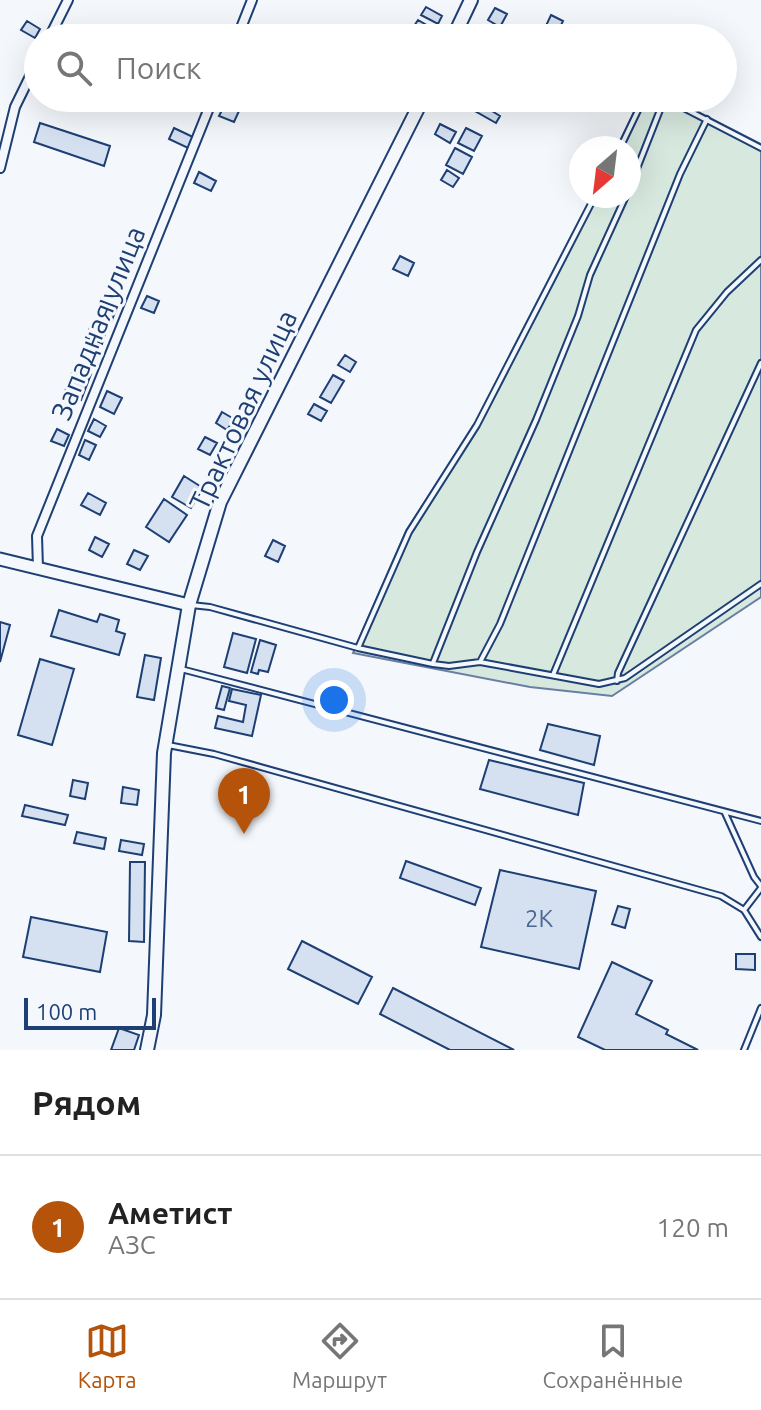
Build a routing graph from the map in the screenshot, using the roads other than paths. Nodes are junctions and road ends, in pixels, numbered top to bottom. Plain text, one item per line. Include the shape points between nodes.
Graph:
1 (68, 0) edge
2 (252, 0) edge
3 (471, 0) edge
4 (56, 24) edge
5 (243, 24) edge
6 (460, 24) edge
7 (24, 89) edge
8 (207, 112) edge
9 (416, 112) edge
10 (637, 112) edge
11 (659, 112) edge
12 (693, 112) edge
13 (707, 119) junction
14 (626, 136) edge
15 (761, 148) edge
16 (641, 158) edge
17 (0, 168) edge
18 (589, 208) edge
19 (621, 208) edge
20 (761, 260) edge
21 (761, 363) edge
22 (0, 559) edge
23 (38, 568) junction
24 (761, 584) edge
25 (189, 605) junction
26 (358, 648) junction
27 (480, 662) junction
28 (433, 664) junction
29 (178, 669) junction
30 (553, 675) junction
31 (617, 681) junction
32 (166, 744) junction
33 (725, 812) junction
34 (761, 821) edge
35 (761, 887) edge
36 (744, 910) junction
37 (761, 937) edge
38 (761, 1008) edge
39 (147, 1050) edge
40 (744, 1050) edge

1 - 4 street
2 - 5 street
3 - 6 main road
7 - 17 street
8 - 23 street, Западная улица via 37,536
9 - 25 main road, Трактовая улица via 220,502
10 - 14 lane
11 - 16 lane
12 - 13 lane
13 - 15 lane
13 - 27 lane
18 - 26 lane via 477,425 409,532
19 - 28 lane
20 - 30 lane via 696,330
21 - 31 lane
22 - 23 street
23 - 25 street
24 - 31 lane
25 - 26 lane
25 - 29 main road, Трактовая улица
26 - 28 lane
27 - 28 lane
27 - 30 lane
29 - 32 main road, Трактовая улица
29 - 33 lane
30 - 31 lane via 599,684
32 - 36 lane via 637,871 721,896
32 - 39 main road, Трактовая улица via 154,1015
33 - 34 lane
33 - 35 lane
35 - 36 lane
36 - 37 lane
38 - 40 lane

